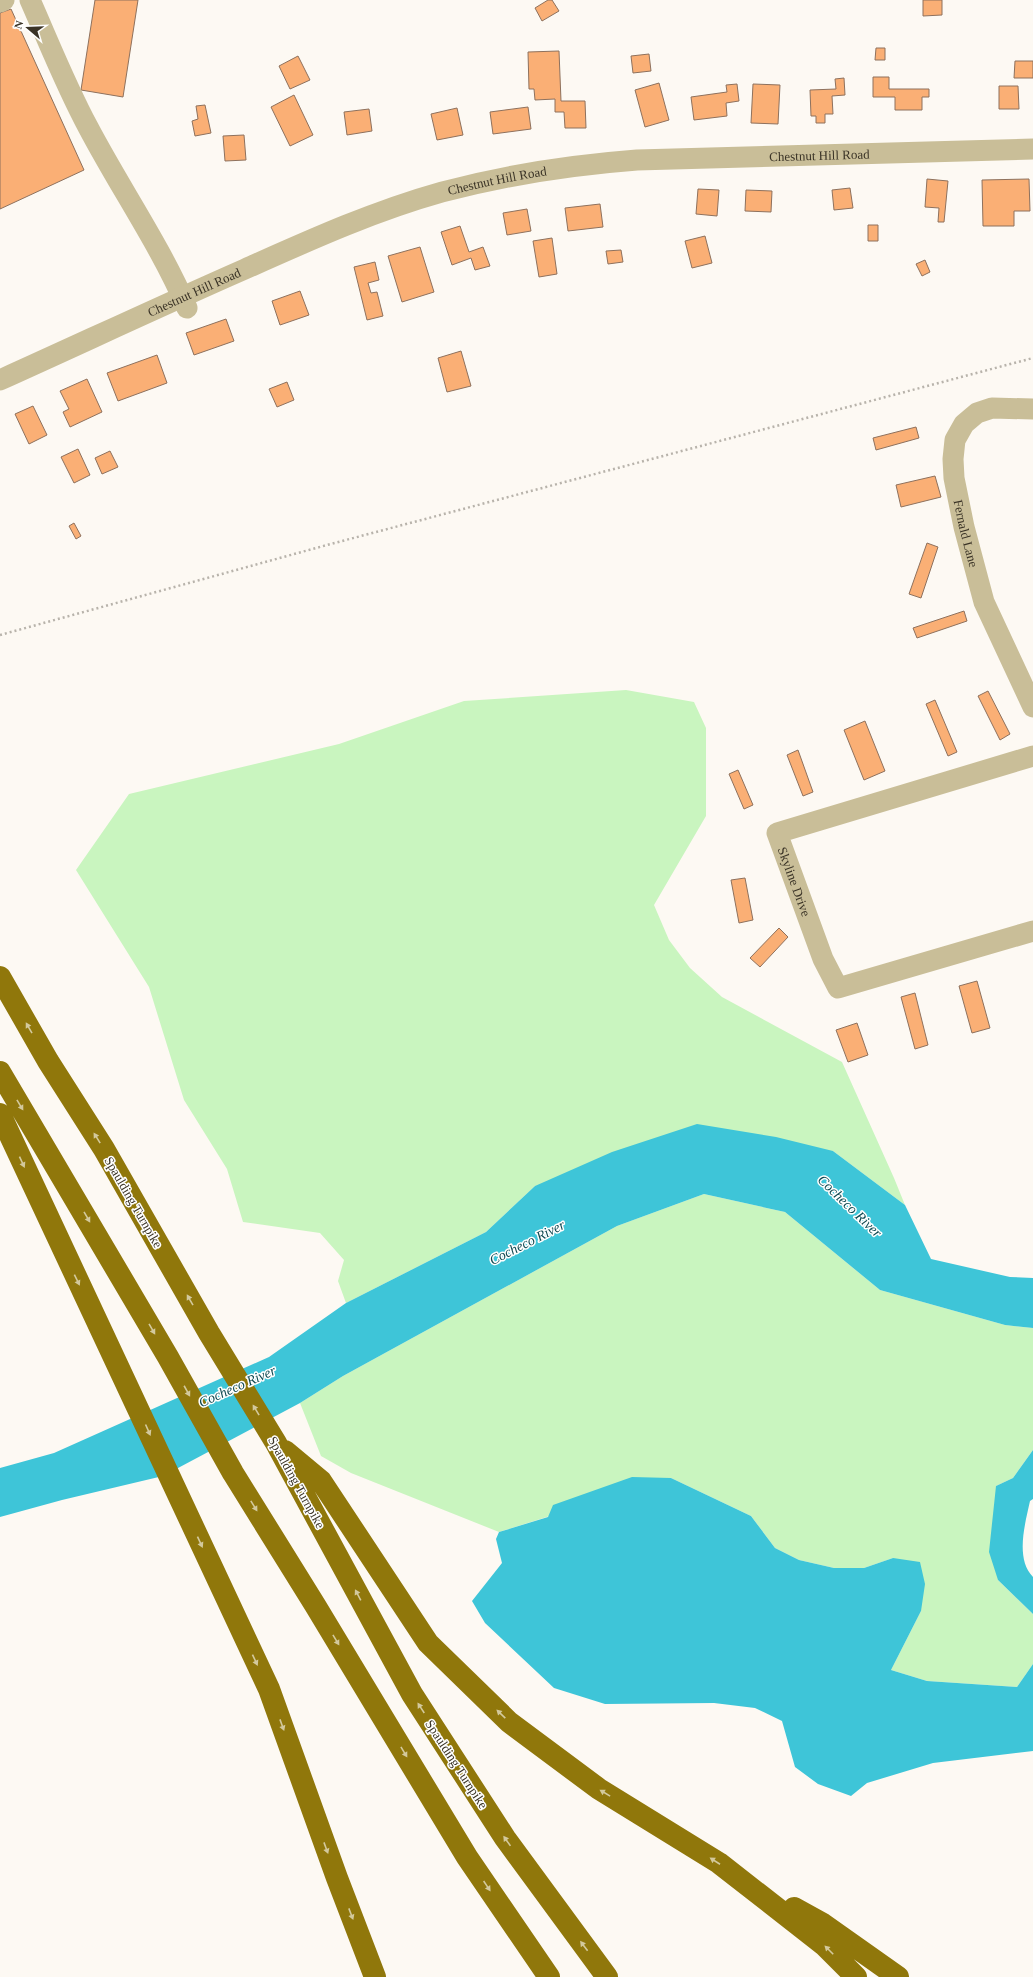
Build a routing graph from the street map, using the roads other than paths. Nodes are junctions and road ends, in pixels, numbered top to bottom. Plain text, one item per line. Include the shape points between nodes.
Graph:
1 (4, 0) edge
2 (30, 0) edge
3 (0, 2) edge
4 (1033, 148) edge
5 (185, 302) junction
6 (0, 380) edge
7 (1033, 409) edge
8 (1033, 707) edge
9 (1033, 756) edge
10 (1033, 932) edge
11 (0, 978) edge
12 (0, 1072) edge
13 (0, 1114) edge
14 (276, 1443) junction
15 (737, 1877) junction
16 (375, 1977) edge
17 (549, 1977) edge
18 (607, 1977) edge
19 (856, 1977) edge
20 (898, 1977) edge

1 - 3 street
2 - 5 street via 88,127 163,258
4 - 5 street, Chestnut Hill Road via 685,157 594,163 533,172 442,192 333,230
5 - 6 street, Chestnut Hill Road
7 - 8 street, Fernald Lane via 992,408 977,413 964,424 955,440 953,459 954,478 964,527 984,602
9 - 10 street, Skyline Drive via 777,833 823,959 838,988
14 -> 11 highway, Spaulding Turnpike via 209,1334 104,1149 48,1061
12 -> 17 highway via 168,1357 233,1473 467,1857
13 -> 16 highway via 269,1689
15 -> 14 highway via 662,1827 599,1790 509,1722 428,1642 321,1481
18 -> 14 highway, Spaulding Turnpike via 505,1838 412,1694
19 -> 15 highway via 824,1945
15 - 20 highway via 823,1924

